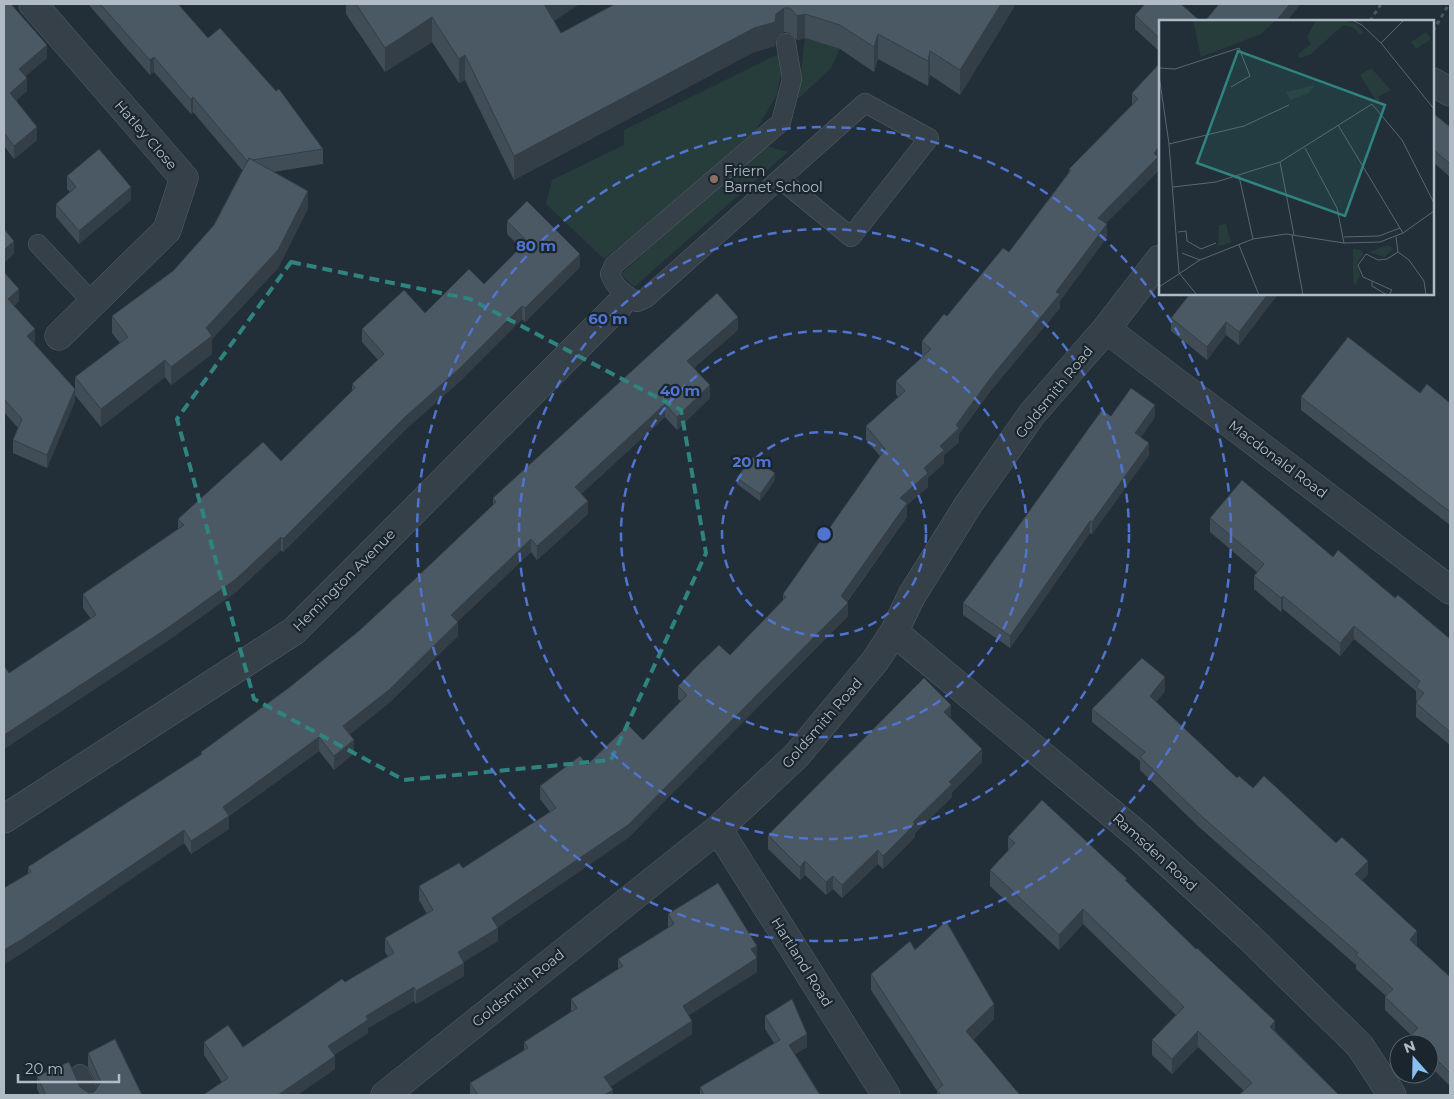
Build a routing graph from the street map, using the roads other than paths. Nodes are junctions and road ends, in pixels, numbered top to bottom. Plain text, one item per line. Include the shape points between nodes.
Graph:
1 (34, 4) edge
2 (786, 43) dead end
3 (1434, 83) edge
4 (1450, 92) edge
5 (780, 179) junction
6 (38, 244) dead end
7 (1159, 261) edge
8 (623, 301) junction
9 (93, 303) junction
10 (1106, 329) junction
11 (59, 336) dead end
12 (1450, 590) edge
13 (894, 632) junction
14 (4, 820) edge
15 (718, 828) junction
16 (80, 1074) dead end
17 (413, 1087) edge
18 (90, 1095) edge
19 (385, 1095) edge
20 (886, 1095) edge
21 (1392, 1095) edge

1 - 9 street, Hatley Close via 184,178 167,230
2 - 8 lane via 792,79 781,122 614,265 610,274
3 - 4 street
5 - 5 lane via 865,103 929,138 851,237
5 - 8 lane via 646,298 637,302
6 - 9 lane
7 - 10 street, Goldsmith Road
8 - 14 street, Hemington Avenue via 294,631
9 - 11 street, Hatley Close
10 - 12 street, Macdonald Road
10 - 13 street, Goldsmith Road via 1032,414 968,505 912,595
13 - 15 street, Goldsmith Road via 875,661 797,755
13 - 21 street, Ramsden Road via 1139,836 1249,937 1360,1046
15 - 17 street, Goldsmith Road via 571,945
15 - 20 street, Hartland Road
16 - 18 lane
17 - 19 street, Goldsmith Road

